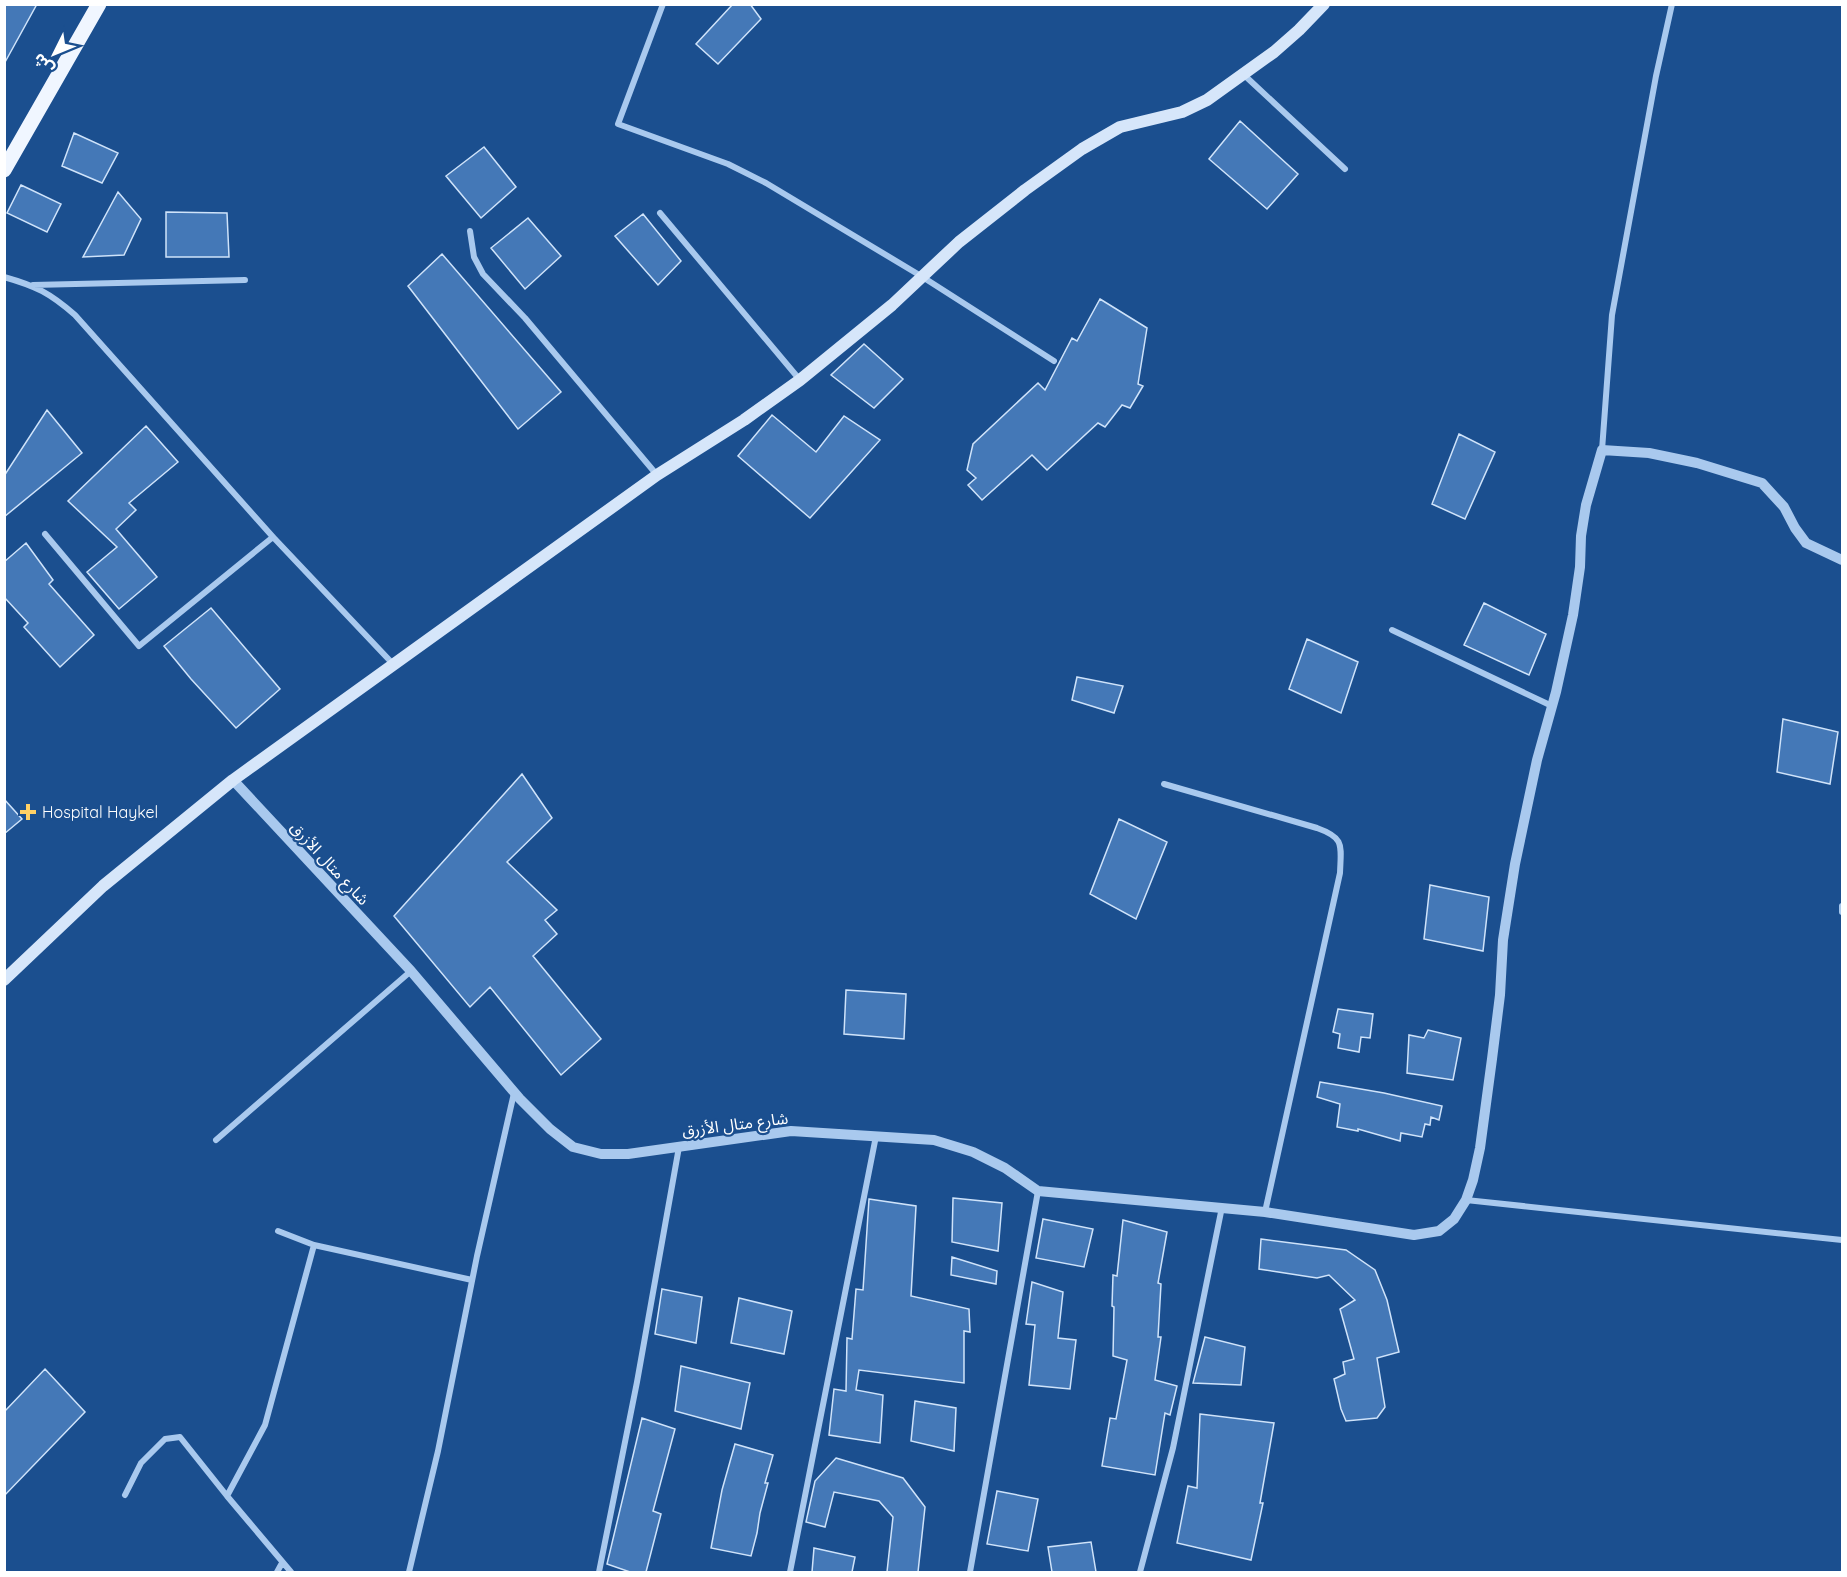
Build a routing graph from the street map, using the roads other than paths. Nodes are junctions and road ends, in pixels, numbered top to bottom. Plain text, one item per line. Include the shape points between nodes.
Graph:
1 (99, 4) edge
2 (663, 4) edge
3 (1324, 4) edge
4 (1672, 4) edge
5 (1243, 74) junction
6 (1345, 169) dead end
7 (4, 170) edge
8 (660, 213) dead end
9 (470, 231) dead end
10 (921, 276) junction
11 (4, 277) edge
12 (245, 280) dead end
13 (32, 285) junction
14 (1054, 361) dead end
15 (800, 380) junction
16 (1602, 450) junction
17 (657, 475) junction
18 (45, 534) dead end
19 (273, 537) junction
20 (1842, 560) edge
21 (1392, 630) dead end
22 (394, 666) junction
23 (1552, 706) junction
24 (233, 780) junction
25 (1164, 784) dead end
26 (1842, 906) edge
27 (1842, 912) edge
28 (411, 971) junction
29 (4, 980) edge
30 (514, 1092) junction
31 (876, 1136) junction
32 (216, 1140) dead end
33 (679, 1147) junction
34 (1038, 1191) junction
35 (1466, 1200) junction
36 (1222, 1207) junction
37 (1265, 1212) junction
38 (278, 1231) dead end
39 (1842, 1240) edge
40 (314, 1245) junction
41 (472, 1280) junction
42 (125, 1495) dead end
43 (227, 1496) junction
44 (282, 1563) junction
45 (277, 1572) edge
46 (291, 1572) edge
47 (409, 1572) edge
48 (600, 1572) edge
49 (790, 1572) edge
50 (970, 1572) edge
51 (1140, 1572) edge

1 - 7 main road
2 - 10 street via 618,124 728,164 766,183
3 - 5 main road via 1299,30
4 - 16 street via 1612,315
5 - 6 street
5 - 10 main road via 1182,112 1120,127 1082,149 959,242
8 - 15 street
9 - 17 street via 474,257 483,273
10 - 14 street
10 - 15 main road via 892,305
11 - 13 street
12 - 13 street
13 - 19 street via 54,296 75,315
15 - 17 main road
16 - 20 street via 1649,453 1762,483 1784,507 1806,543
16 - 23 street via 1586,505 1573,615
17 - 22 main road
18 - 19 street via 139,646
19 - 22 street
21 - 23 street
22 - 24 main road
23 - 35 street via 1515,864 1480,1148
24 - 28 street, شارع متال الأزرق
24 - 29 main road via 103,886
25 - 37 street via 1317,828 1336,836 1340,842 1340,873
26 - 27 street
28 - 30 street, شارع متال الأزرق
28 - 32 street
30 - 33 street, شارع متال الأزرق via 573,1147 601,1154
30 - 41 street
31 - 33 street, شارع متال الأزرق via 791,1131
31 - 34 street, شارع متال الأزرق via 934,1140 973,1152
31 - 49 street
33 - 48 street
34 - 36 street
34 - 50 street
35 - 37 street via 1454,1219 1439,1231 1414,1235
35 - 39 street
36 - 37 street
36 - 51 street via 1173,1449
38 - 40 street
40 - 41 street
40 - 43 street via 265,1425
41 - 47 street
42 - 43 street via 141,1463 165,1439 180,1437
43 - 44 street
44 - 45 street
44 - 46 street

